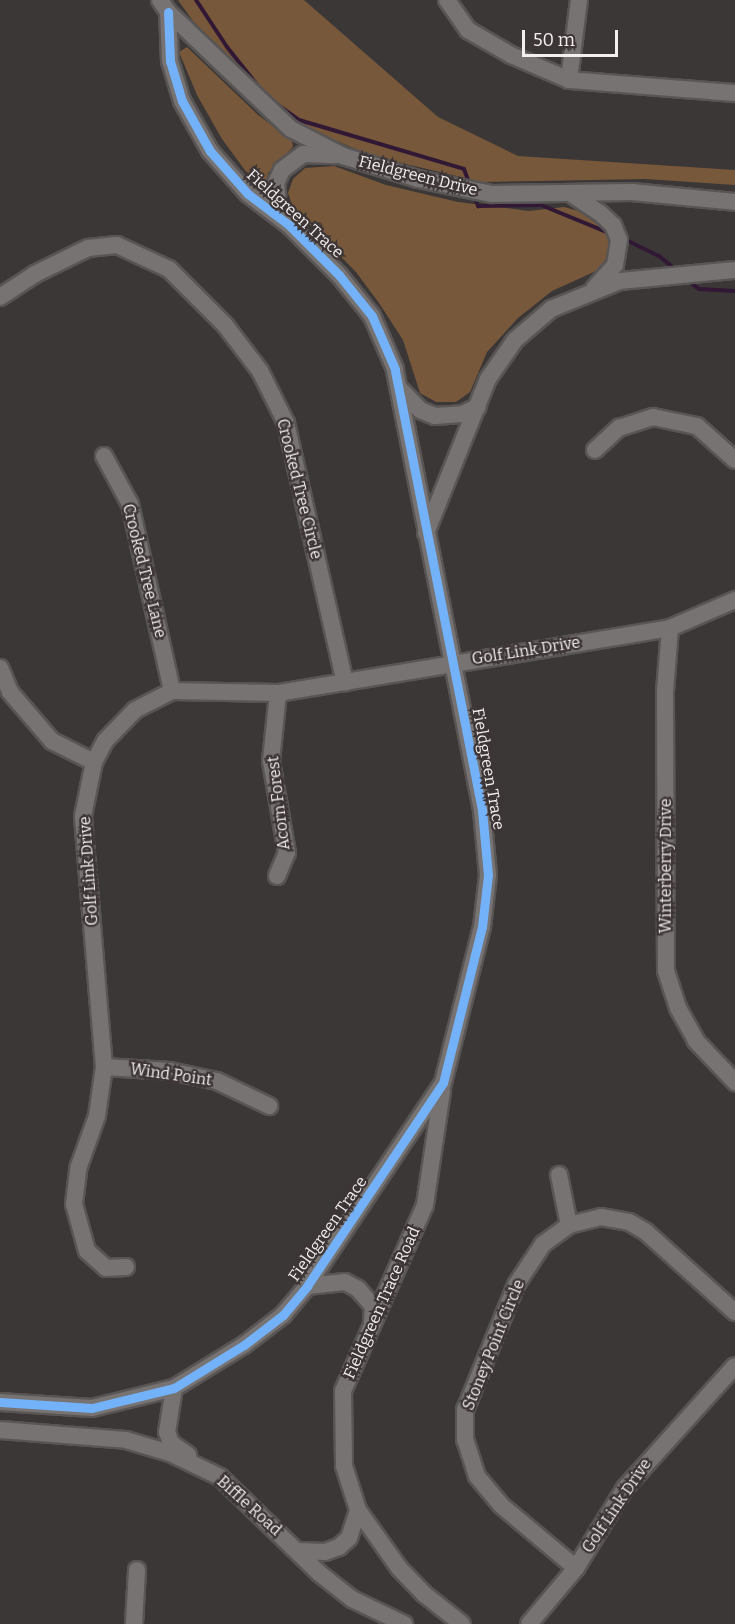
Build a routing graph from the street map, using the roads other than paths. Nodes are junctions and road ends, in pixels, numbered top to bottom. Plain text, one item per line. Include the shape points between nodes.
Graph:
1 (447, 0) edge
2 (579, 0) edge
3 (164, 6) edge
4 (569, 80) junction
5 (735, 93) edge
6 (343, 156) junction
7 (572, 195) junction
8 (735, 202) edge
9 (289, 225) junction
10 (735, 270) edge
11 (586, 294) junction
12 (0, 297) edge
13 (398, 386) junction
14 (478, 407) junction
15 (595, 450) dead end
16 (104, 456) dead end
17 (735, 460) edge
18 (426, 533) junction
19 (735, 600) edge
20 (670, 628) junction
21 (453, 663) junction
22 (0, 668) edge
23 (345, 682) junction
24 (172, 691) junction
25 (278, 693) junction
26 (94, 762) junction
27 (277, 876) dead end
28 (104, 1066) junction
29 (735, 1082) edge
30 (443, 1083) junction
31 (269, 1106) dead end
32 (559, 1175) dead end
33 (569, 1225) junction
34 (126, 1267) dead end
35 (307, 1286) junction
36 (735, 1311) edge
37 (372, 1331) junction
38 (735, 1366) edge
39 (174, 1388) junction
40 (0, 1401) edge
41 (0, 1430) edge
42 (220, 1477) junction
43 (358, 1510) junction
44 (298, 1551) junction
45 (576, 1568) junction
46 (137, 1570) dead end
47 (134, 1624) edge
48 (404, 1624) edge
49 (462, 1624) edge
50 (529, 1624) edge

1 - 4 street via 468,30 511,55
2 - 4 street
3 - 6 street, Fieldgreen Drive via 291,129
3 - 9 street, Fieldgreen Trace via 170,61 182,101 210,151 240,186
4 - 5 street
6 - 7 street, Fieldgreen Drive via 454,188 492,194
6 - 9 street via 303,154 282,170 276,183 278,204
7 - 8 street, Fieldgreen Drive via 632,192
7 - 11 street via 613,225 619,240 615,265 608,277
9 - 13 street, Fieldgreen Trace via 339,274 372,316 395,369
10 - 11 street via 620,281
11 - 14 street via 551,309 515,340 488,379
12 - 23 street, Crooked Tree Circle via 34,274 88,248 117,245 169,269 225,325 260,371 286,423
13 - 14 street via 415,406 435,416 462,414
13 - 18 street, Fieldgreen Trace
14 - 18 street
15 - 17 street via 629,423 662,418 697,426
16 - 24 street, Crooked Tree Lane via 130,504
18 - 21 street, Fieldgreen Trace
19 - 20 street, Golf Link Drive
20 - 21 street, Golf Link Drive
20 - 29 street, Winterberry Drive via 665,692 666,971 678,1008 696,1041
21 - 23 street, Golf Link Drive
21 - 30 street, Fieldgreen Trace via 482,810 488,875 482,927
22 - 26 street via 10,692 52,741
23 - 25 street, Golf Link Drive
24 - 25 street, Golf Link Drive
24 - 26 street, Golf Link Drive via 135,710 105,741
25 - 27 street, Acorn Forest via 271,761 287,854
26 - 28 street, Golf Link Drive via 83,816
28 - 31 street, Wind Point via 170,1071 217,1081
28 - 34 street, Golf Link Drive via 97,1116 79,1166 74,1204 87,1251 106,1268
30 - 35 street, Fieldgreen Trace
30 - 37 street, Fieldgreen Trace Road via 425,1205
32 - 33 street
33 - 36 street, Stoney Point Circle via 601,1218 630,1222
33 - 45 street, Stoney Point Circle via 543,1244 516,1285 465,1410 465,1440 477,1476 501,1505
35 - 37 street via 345,1282 358,1289 373,1306
35 - 39 street, Fieldgreen Trace via 283,1316
37 - 43 street, Fieldgreen Trace Road via 343,1390 344,1466
38 - 45 street, Golf Link Drive via 626,1488
39 - 40 street, Fieldgreen Trace via 114,1405 61,1407
39 - 42 street via 168,1406 167,1432 171,1443
41 - 42 street, Biffle Road via 126,1440 170,1453
42 - 44 street, Biffle Road
43 - 44 street via 348,1538 339,1547 325,1552
43 - 49 street, Fieldgreen Trace Road via 399,1568
44 - 48 street, Biffle Road via 352,1599
45 - 50 street, Golf Link Drive
46 - 47 street

